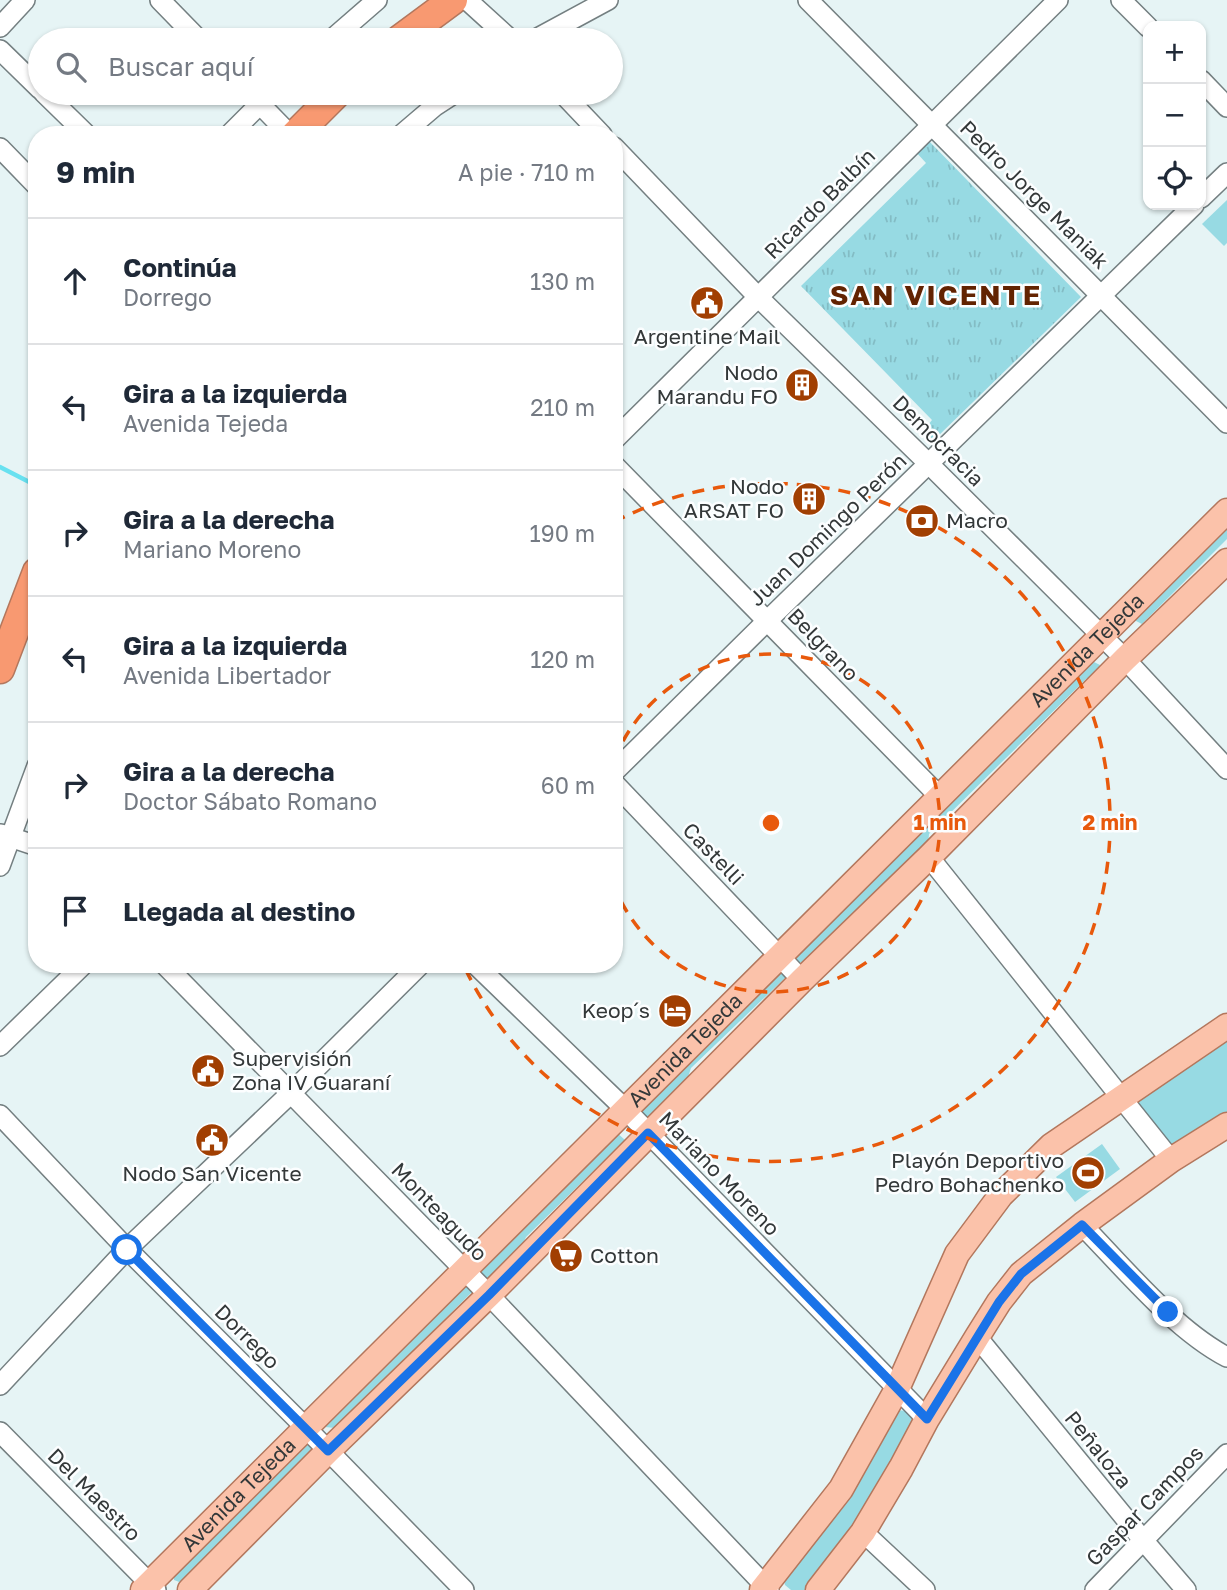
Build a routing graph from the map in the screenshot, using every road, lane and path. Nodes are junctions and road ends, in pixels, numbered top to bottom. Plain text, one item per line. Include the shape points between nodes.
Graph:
1 (25, 0) edge
2 (160, 0) edge
3 (377, 0) edge
4 (453, 0) edge
5 (467, 0) edge
6 (607, 0) edge
7 (808, 0) edge
8 (1058, 0) edge
9 (1121, 0) edge
10 (1143, 22) edge
11 (0, 27) edge
12 (187, 28) edge
13 (345, 28) edge
14 (415, 28) edge
15 (498, 28) edge
16 (556, 28) edge
17 (0, 50) edge
18 (28, 77) edge
19 (1205, 84) edge
20 (56, 105) edge
21 (253, 105) edge
22 (268, 105) edge
23 (324, 105) edge
24 (437, 105) edge
25 (573, 105) edge
26 (1227, 107) edge
27 (932, 125) junction
28 (78, 126) edge
29 (236, 126) edge
30 (285, 126) edge
31 (302, 126) edge
32 (412, 126) edge
33 (593, 126) edge
34 (0, 148) edge
35 (623, 156) edge
36 (1227, 173) edge
37 (28, 177) edge
38 (1206, 193) edge
39 (1189, 210) edge
40 (1101, 295) junction
41 (758, 297) junction
42 (1227, 423) edge
43 (623, 431) edge
44 (929, 464) junction
45 (623, 474) edge
46 (1227, 511) edge
47 (1227, 561) edge
48 (28, 596) edge
49 (768, 620) junction
50 (1101, 636) junction
51 (1125, 659) junction
52 (0, 669) edge
53 (623, 763) edge
54 (1227, 769) edge
55 (28, 786) edge
56 (623, 792) edge
57 (940, 797) junction
58 (6, 835) edge
59 (28, 843) edge
60 (929, 858) junction
61 (0, 866) edge
62 (779, 957) junction
63 (75, 973) edge
64 (173, 973) edge
65 (412, 973) edge
66 (484, 973) edge
67 (802, 980) junction
68 (1227, 1026) edge
69 (0, 1046) edge
70 (291, 1093) junction
71 (1122, 1098) junction
72 (626, 1110) junction
73 (0, 1115) edge
74 (1227, 1125) edge
75 (648, 1133) junction
76 (1171, 1160) junction
77 (1082, 1225) junction
78 (127, 1250) junction
79 (464, 1271) junction
80 (489, 1295) junction
81 (977, 1337) junction
82 (1227, 1357) edge
83 (0, 1385) edge
84 (897, 1389) junction
85 (927, 1419) junction
86 (306, 1428) junction
87 (0, 1432) edge
88 (328, 1451) junction
89 (1227, 1454) edge
90 (863, 1532) junction
91 (1143, 1540) junction
92 (150, 1588) edge
93 (766, 1589) edge
94 (190, 1590) edge
95 (464, 1590) edge
96 (818, 1590) edge
97 (925, 1590) edge
98 (1095, 1590) edge
99 (1186, 1590) edge

1 - 11 street
2 - 12 street
3 - 13 street
4 - 14 highway
5 - 15 street
6 - 16 street
7 - 27 street, Pedro Jorge Maniak
8 - 27 street, Ricardo Balbín
9 - 10 street
17 - 18 street
19 - 26 street
20 - 28 street
21 - 29 street
22 - 30 street
23 - 31 highway
24 - 32 street
25 - 33 street
27 - 40 street, Pedro Jorge Maniak
27 - 41 street, Ricardo Balbín
34 - 37 street
35 - 41 street, Democracia
36 - 38 street
39 - 40 street, Juan Domingo Perón
40 - 42 street, Pedro Jorge Maniak
40 - 44 street, Juan Domingo Perón
41 - 43 street, Ricardo Balbín
41 - 44 street, Democracia
44 - 49 street, Juan Domingo Perón
44 - 50 street, Democracia
45 - 49 street, Belgrano
46 - 50 main road, Avenida Tejeda
47 - 51 main road, Avenida Tejeda
48 - 52 highway
49 - 53 street, Juan Domingo Perón
49 - 57 street, Belgrano
50 - 51 street, Democracia
50 - 57 main road, Avenida Tejeda
51 - 54 street, Democracia
51 - 60 main road, Avenida Tejeda
55 - 58 street
56 - 62 street, Castelli
57 - 62 main road, Avenida Tejeda
58 - 59 street
58 - 61 street
60 - 67 main road, Avenida Tejeda
60 - 71 street
62 - 67 street, Castelli
62 - 72 main road, Avenida Tejeda
63 - 69 street
64 - 70 street, Monteagudo
65 - 70 street
66 - 72 street, Mariano Moreno
67 - 75 main road, Avenida Tejeda
68 - 71 main road
70 - 78 street
70 - 79 street, Monteagudo
71 - 76 street
71 - 84 main road via 1051,1146 1001,1195 957,1254
72 - 75 street, Mariano Moreno
72 - 79 main road, Avenida Tejeda
73 - 78 street, Dorrego
74 - 76 main road
75 - 80 main road, Avenida Tejeda
75 - 84 street, Mariano Moreno
76 - 77 main road
77 - 81 main road via 1021,1274
77 - 82 street via 1168,1312
78 - 83 street
78 - 86 street, Dorrego
79 - 80 street, Monteagudo
79 - 86 main road, Avenida Tejeda
80 - 88 main road, Avenida Tejeda
80 - 93 street, Monteagudo
81 - 85 main road
81 - 91 street, Peñaloza
84 - 85 street, Mariano Moreno
84 - 93 main road via 841,1489
85 - 90 main road
86 - 88 street, Dorrego
86 - 92 main road, Avenida Tejeda
87 - 92 street, Del Maestro
88 - 94 main road, Avenida Tejeda
88 - 95 street, Dorrego
89 - 91 street, Gaspar Campos
90 - 96 main road
90 - 97 street
91 - 98 street, Gaspar Campos
91 - 99 street, Peñaloza

